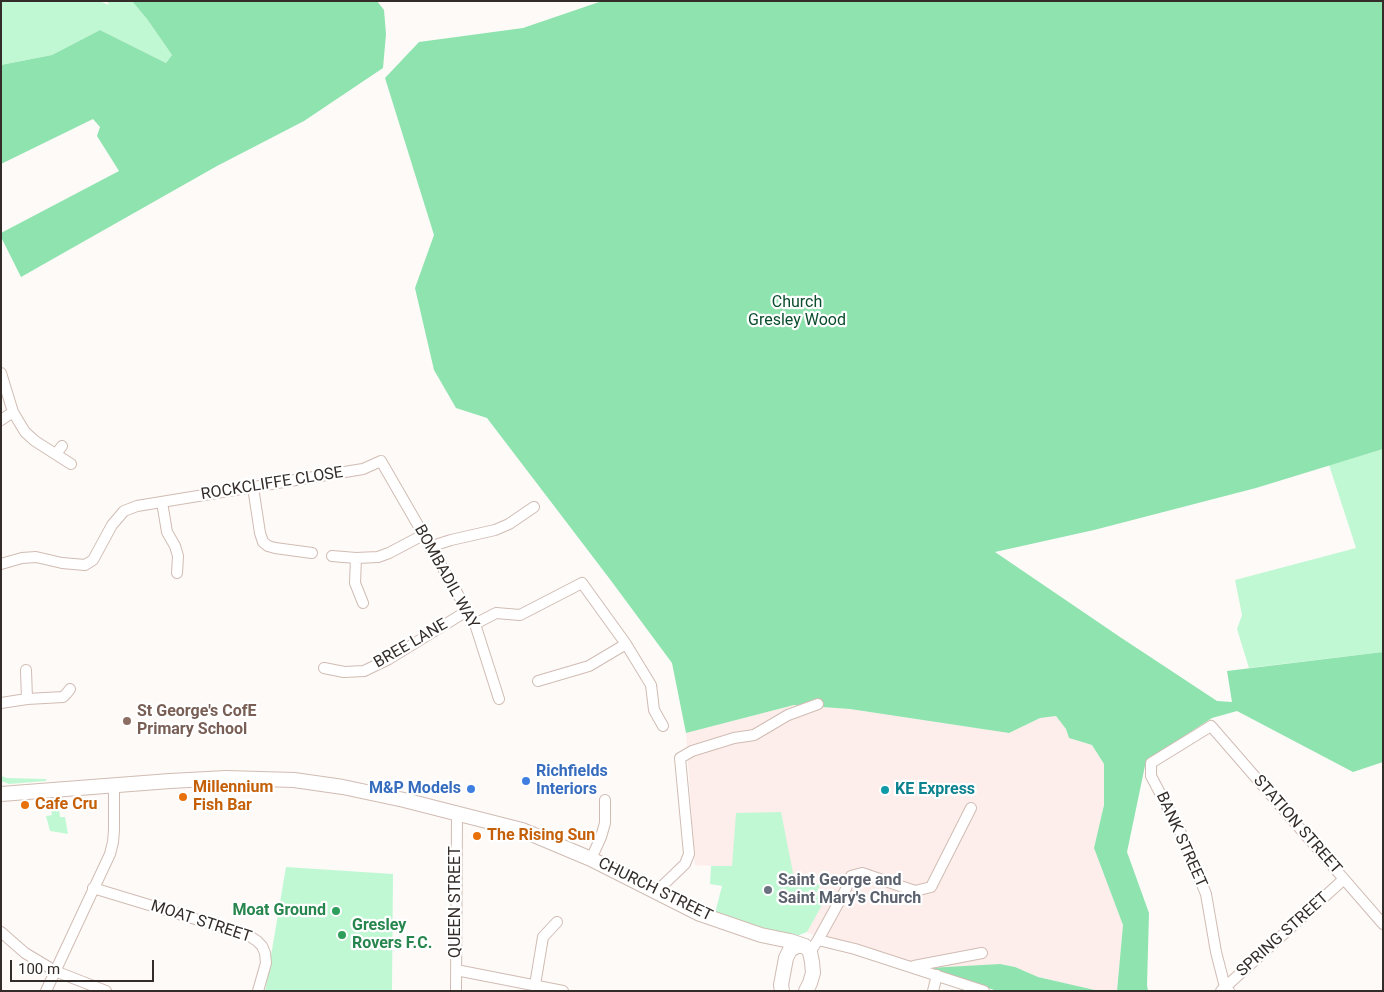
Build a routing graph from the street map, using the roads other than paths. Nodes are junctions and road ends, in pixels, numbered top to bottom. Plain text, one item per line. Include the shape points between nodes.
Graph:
1 (1, 372) edge
2 (13, 412) junction
3 (1, 420) edge
4 (381, 461) joint
5 (71, 464) dead end
6 (253, 487) junction
7 (162, 502) junction
8 (534, 507) dead end
9 (423, 535) junction
10 (429, 547) junction
11 (312, 553) dead end
12 (332, 556) dead end
13 (356, 558) junction
14 (1, 564) edge
15 (177, 573) dead end
16 (363, 603) dead end
17 (467, 611) junction
18 (475, 624) junction
19 (626, 644) junction
20 (324, 668) dead end
21 (26, 670) dead end
22 (538, 682) dead end
23 (70, 689) dead end
24 (27, 699) junction
25 (499, 699) dead end
26 (1, 704) edge
27 (818, 704) dead end
28 (663, 726) dead end
29 (1211, 726) joint
30 (114, 785) junction
31 (1, 794) edge
32 (605, 800) dead end
33 (971, 808) dead end
34 (457, 814) junction
35 (591, 859) junction
36 (1344, 879) junction
37 (93, 888) junction
38 (657, 892) junction
39 (557, 922) dead end
40 (1383, 924) edge
41 (1, 932) edge
42 (778, 939) junction
43 (811, 946) junction
44 (982, 953) dead end
45 (786, 958) junction
46 (911, 967) junction
47 (456, 970) junction
48 (55, 971) junction
49 (938, 975) junction
50 (535, 985) junction
51 (1225, 990) edge
52 (46, 991) edge
53 (106, 991) edge
54 (258, 991) edge
55 (456, 991) edge
56 (563, 991) edge
57 (782, 991) edge
58 (806, 991) edge
59 (933, 991) edge
60 (984, 991) edge

1 - 2 street
2 - 3 street
2 - 5 street via 25,432 35,441 59,450
4 - 6 street, ROCKCLIFFE CLOSE via 363,469
4 - 9 street, BOMBADIL WAY
6 - 7 street, ROCKCLIFFE CLOSE
6 - 11 street via 263,542 275,548
7 - 14 street, ROCKCLIFFE CLOSE via 124,511 112,525 94,560 85,565 36,558
7 - 15 street via 167,532 178,556
8 - 10 street via 495,530
9 - 10 street, BOMBADIL WAY
9 - 13 street via 378,557
10 - 17 street, BOMBADIL WAY
12 - 13 street
13 - 16 street via 356,583
17 - 18 street, BOMBADIL WAY
17 - 20 street, BREE LANE via 364,671
18 - 19 street via 496,613 520,615 582,583
18 - 25 street, BOMBADIL WAY
19 - 22 street via 589,666
19 - 28 street via 650,685 654,710
21 - 24 street
23 - 24 street via 63,697
24 - 26 street
27 - 38 street via 788,715 754,735 724,740 680,758 689,854 685,864
29 - 36 street, STATION STREET
29 - 51 street, BANK STREET via 1150,763 1151,776 1180,831 1206,894
30 - 31 street, CHURCH STREET
30 - 34 street, CHURCH STREET via 226,778 294,780 375,793
30 - 37 street via 113,842
32 - 35 street via 605,823
33 - 43 street via 931,887 914,891 862,873 851,876
34 - 35 street, CHURCH STREET via 522,830
34 - 47 street, QUEEN STREET
35 - 38 street, CHURCH STREET
36 - 40 street, STATION STREET
36 - 51 street, SPRING STREET
37 - 48 street
37 - 54 street, MOAT STREET via 248,935 262,946 265,953 266,962
38 - 42 street, CHURCH STREET via 700,914
39 - 50 street via 543,937
41 - 48 street via 25,953
42 - 43 street, CHURCH STREET
42 - 45 street via 786,950
43 - 45 street via 797,946
43 - 46 street via 855,948
43 - 58 street via 813,973
44 - 46 street
45 - 57 street
46 - 49 street
47 - 50 street
47 - 55 street, QUEEN STREET
48 - 52 street
48 - 53 street
49 - 59 street
49 - 60 street
50 - 56 street

